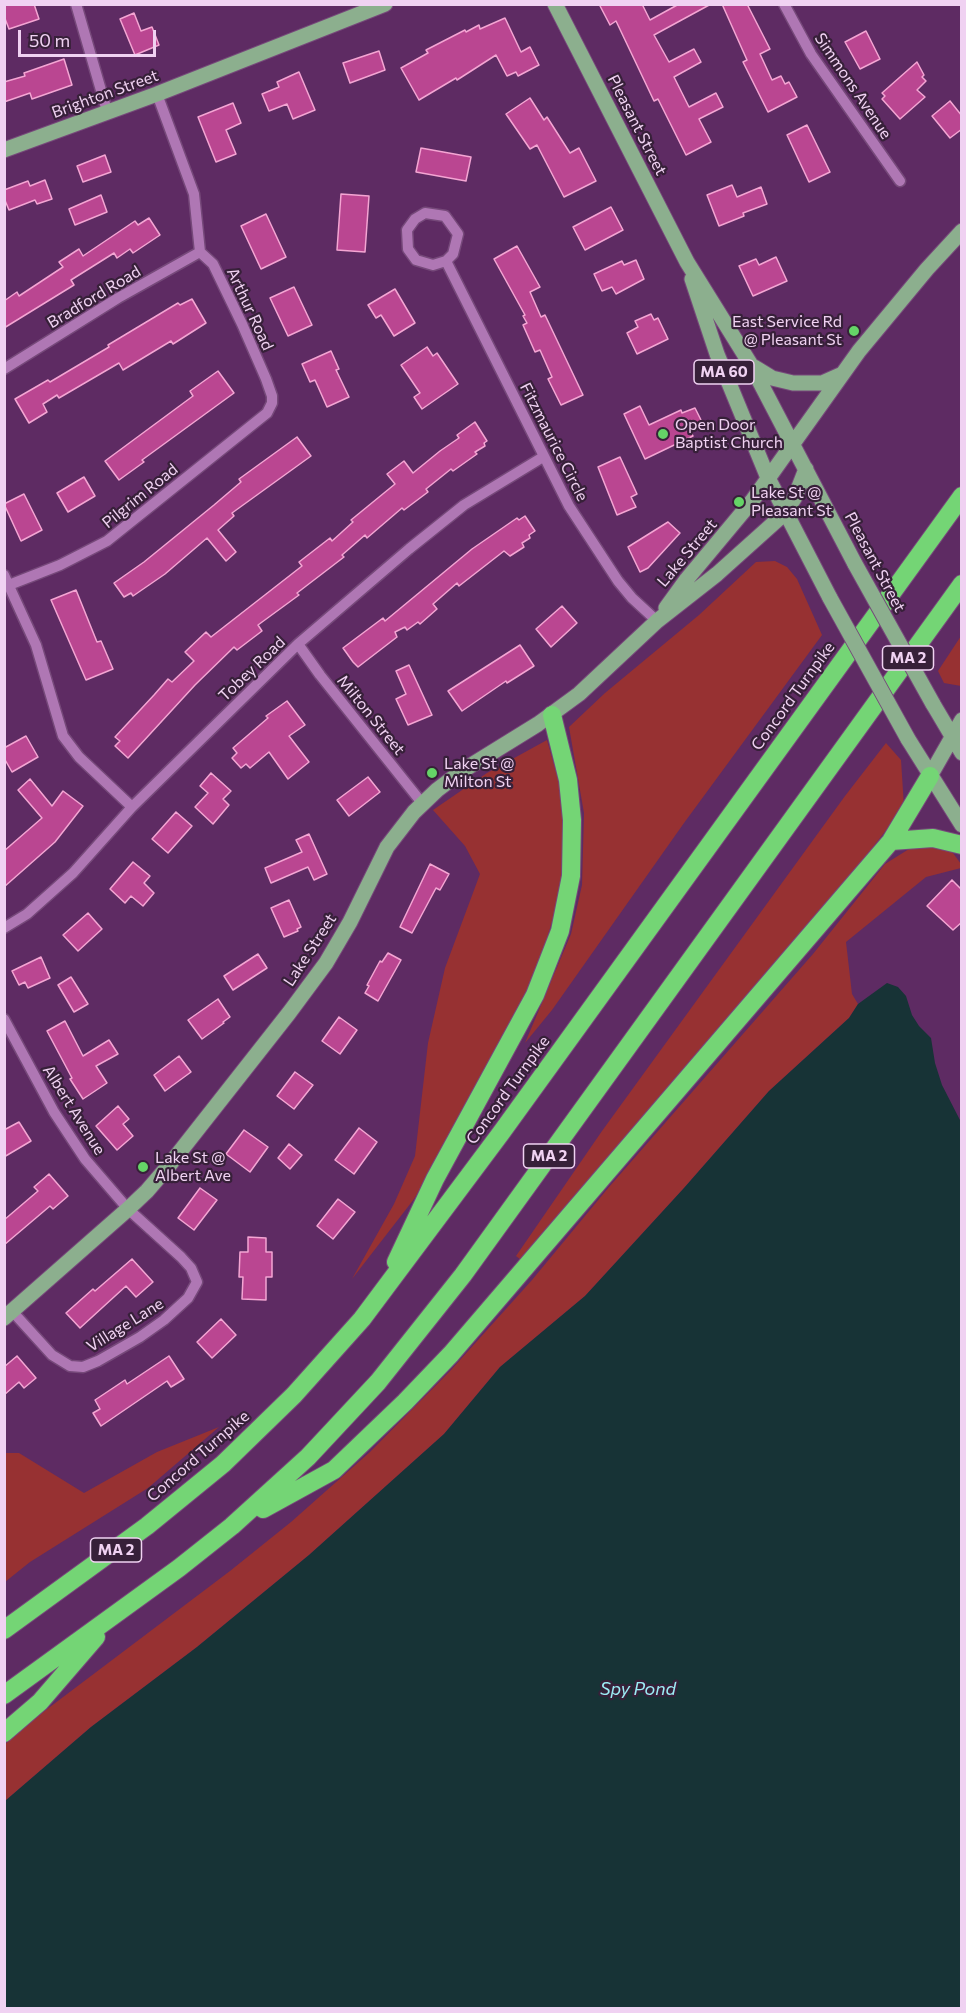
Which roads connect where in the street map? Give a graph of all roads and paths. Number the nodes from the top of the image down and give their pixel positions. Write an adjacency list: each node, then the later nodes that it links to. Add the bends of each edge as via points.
1 (76, 4): 6 (street)
2 (385, 4): 5 (main road, Brighton Street)
3 (555, 4): 12 (main road, Pleasant Street / MA 60)
4 (784, 4): 8 (street, Simmons Avenue, via 811,54)
5 (157, 94): 6 (main road, Brighton Street); 10 (street, via 194,194)
6 (107, 111): 7 (main road, Brighton Street)
7 (4, 150)
8 (900, 181)
9 (962, 231): 15 (main road)
10 (200, 252): 14 (street, Bradford Road); 16 (street, Arthur Road, via 213,264 242,324 266,379)
11 (446, 261): 11 (street, via 433,265 416,260 408,249 407,230 425,213 445,216 458,234 453,254); 18 (street, Fitzmaurice Circle)
12 (687, 262): 13 (main road, Pleasant Street / MA 60); 20 (main road, Pleasant Street / MA 60, via 717,354)
13 (752, 365): 15 (main road, via 772,378 794,383 822,383); 17 (main road, Pleasant Street / MA 60)
14 (4, 369)
15 (840, 375): 17 (main road)
16 (272, 404): 24 (street, Pilgrim Road, via 267,413 107,541 60,565)
17 (792, 443): 19 (main road, Pleasant Street / MA 60); 20 (main road, Lake Street)
18 (543, 457): 26 (street, Fitzmaurice Circle, via 600,557 632,598); 27 (street, Tobey Road, via 464,505)
19 (806, 469): 23 (main road, Lake Street, via 795,498); 30 (main road, Pleasant Street / MA 60, bridge)
20 (768, 478): 23 (main road, Pleasant Street / MA 60); 26 (main road, Lake Street)
21 (962, 485): 22 (highway, Concord Turnpike)
22 (956, 503): 41 (highway, Concord Turnpike / MA 2)
23 (784, 513): 26 (main road, Lake Street, via 717,574); 32 (main road, Pleasant Street / MA 60, bridge)
24 (7, 580): 34 (street, via 36,645 63,736 79,757)
25 (962, 584): 43 (highway, MA 2, via 422,1329 332,1432)
26 (657, 621): 28 (main road, Lake Street)
27 (298, 644): 33 (street, Milton Street); 34 (street, Tobey Road)
28 (552, 715): 33 (main road, Lake Street, via 462,771); 41 (highway, via 568,780 572,820 571,876 560,931 535,995 435,1179)
29 (962, 720): 30 (main road)
30 (951, 736): 31 (main road, Pleasant Street / MA 60); 32 (main road)
31 (962, 753)
32 (930, 776): 35 (main road, Pleasant Street / MA 60); 36 (highway)
33 (422, 803): 40 (main road, Lake Street, via 393,838 339,941 309,986 171,1163)
34 (132, 807): 38 (street, Tobey Road, via 59,887)
35 (962, 825)
36 (891, 841): 37 (highway, via 933,838); 43 (highway, via 429,1378 334,1470)
37 (962, 845)
38 (4, 928)
39 (4, 1019): 40 (street, Albert Avenue, via 68,1134)
40 (128, 1209): 42 (main road, Lake Street); 42 (street, Village Lane, via 195,1275 194,1289 178,1309 98,1361 76,1367 52,1355)
41 (380, 1297): 45 (highway, Concord Turnpike / MA 2, via 310,1379 223,1464 147,1526)
42 (8, 1315)
43 (232, 1526): 44 (highway, MA 2)
44 (116, 1614): 46 (highway, MA 2); 47 (highway, via 40,1702)
45 (4, 1630)
46 (4, 1695)
47 (4, 1733)

